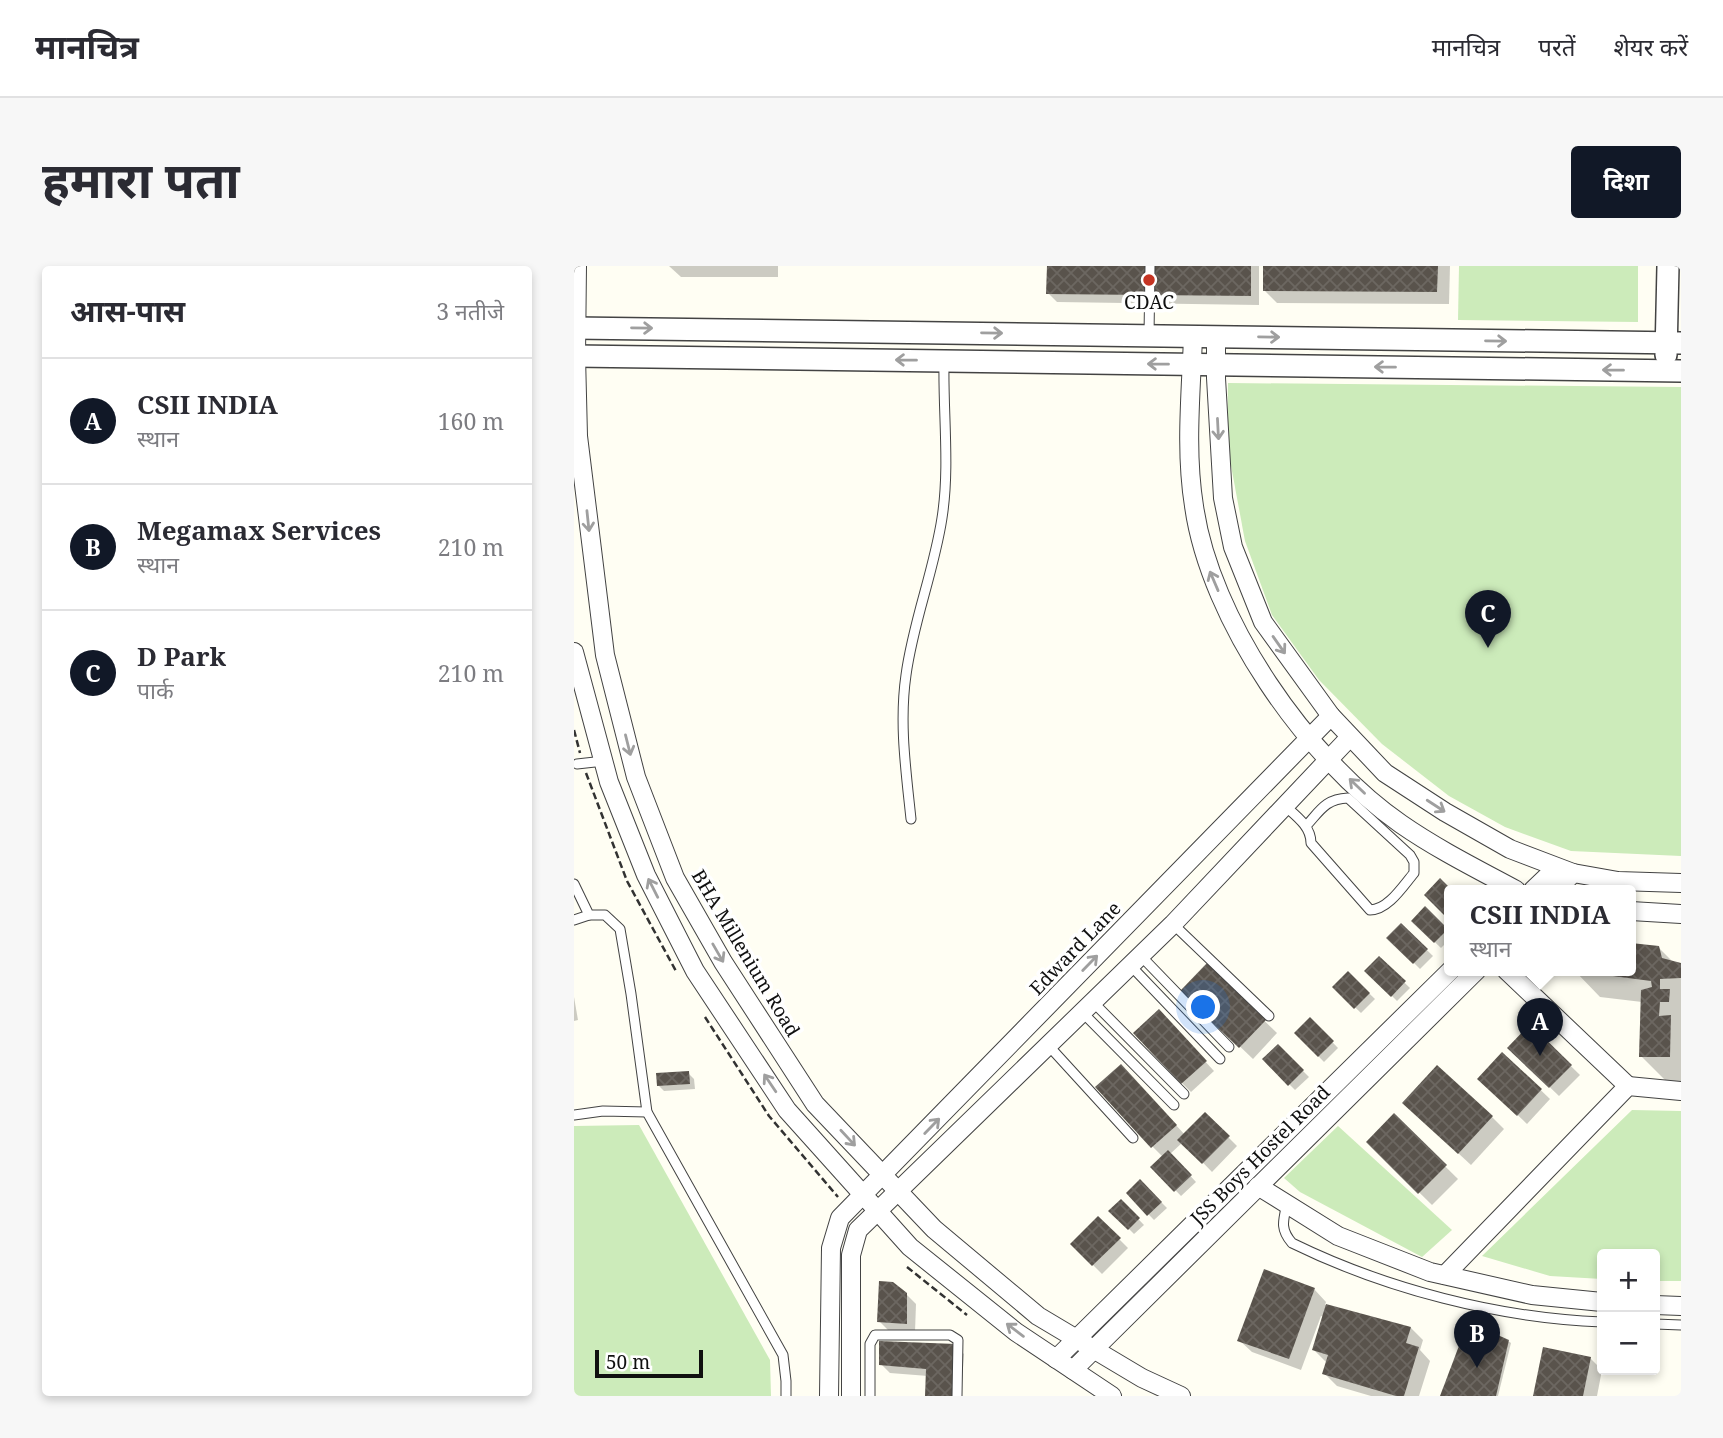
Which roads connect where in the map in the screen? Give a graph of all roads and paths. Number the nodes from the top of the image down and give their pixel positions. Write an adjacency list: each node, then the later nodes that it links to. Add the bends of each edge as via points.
1 (577, 266): 4 (street, BHA Millenium Road)
2 (1150, 266): 5 (lane)
3 (1668, 266): 8 (street)
4 (575, 328): 5 (street, one-way to 5); 9 (street, BHA Millenium Road)
5 (1149, 336): 6 (street)
6 (1193, 337): 7 (street); 11 (street)
7 (1216, 337): 8 (street, one-way to 8); 12 (street)
8 (1674, 343): 13 (street)
9 (575, 356): 10 (street, one-way to 9); 53 (street, BHA Millenium Road, one-way to 53, via 578,436 605,654 636,777 675,878 723,962 816,1104)
10 (944, 361): 11 (street, one-way to 10); 22 (lane, via 943,516 913,637 902,713)
11 (1192, 364): 12 (street); 17 (street, one-way to 11, via 1238,635 1210,572 1194,508 1189,445)
12 (1216, 365): 13 (street, one-way to 12); 15 (street, one-way to 15, via 1223,498 1233,547 1263,622)
13 (1674, 371)
14 (574, 652): 19 (street)
15 (1332, 716): 16 (street); 17 (street, Edward Lane)
16 (1350, 737): 18 (street); 24 (street, one-way to 24, via 1385,773 1445,812 1510,849)
17 (1310, 738): 18 (street); 53 (street, Edward Lane, one-way to 17)
18 (1328, 758): 21 (street); 27 (street, one-way to 18, via 1399,823)
19 (604, 761): 20 (lane); 56 (street, one-way to 19, via 787,1110 695,971 646,875)
20 (577, 764)
21 (1284, 805): 23 (lane); 34 (street)
22 (911, 819)
23 (1306, 826): 23 (lane, via 1311,843 1370,910 1384,905 1414,873 1410,855 1348,798 1327,803)
24 (1564, 870): 25 (street, via 1618,881); 28 (street); 29 (street)
25 (1677, 883): 31 (street)
26 (574, 884): 32 (lane)
27 (1506, 885)
28 (1540, 885)
29 (1559, 885)
30 (1636, 911): 31 (street)
31 (1677, 914)
32 (589, 915): 33 (lane); 48 (lane, via 605,915 620,929)
33 (574, 920)
34 (1172, 924): 35 (street); 40 (lane)
35 (1135, 960): 39 (street); 42 (lane); 43 (lane)
36 (1445, 976): 50 (street, JSS Boys Hostel Road)
37 (1471, 976): 52 (street, JSS Boys Hostel Road)
38 (1512, 976): 44 (street)
39 (1087, 1006): 41 (street); 46 (lane); 47 (lane)
40 (1269, 1016)
41 (1046, 1044): 51 (lane); 55 (street)
42 (1229, 1047)
43 (1220, 1059)
44 (1628, 1086): 45 (street); 59 (street)
45 (1681, 1091)
46 (1184, 1094)
47 (1174, 1105)
48 (647, 1112): 49 (lane); 70 (lane, via 783,1355)
49 (574, 1115)
50 (1284, 1134): 52 (street); 66 (street, JSS Boys Hostel Road)
51 (1133, 1138)
52 (1298, 1147): 54 (street, JSS Boys Hostel Road)
53 (883, 1176): 55 (street, BHA Millenium Road); 56 (street, Edward Lane)
54 (1258, 1186): 57 (street); 67 (street, JSS Boys Hostel Road)
55 (898, 1191): 58 (street); 66 (street, BHA Millenium Road, via 934,1229 1038,1316)
56 (864, 1195): 58 (street); 71 (street, Edward Lane, via 840,1218 831,1248)
57 (1287, 1204): 59 (street, via 1338,1236); 63 (lane, via 1284,1234 1292,1243 1395,1283 1488,1308)
58 (871, 1217): 68 (street, one-way to 58); 72 (street, via 858,1230 851,1255)
59 (1445, 1275): 60 (street, via 1532,1295)
60 (1597, 1302)
61 (1660, 1305): 62 (street)
62 (1681, 1306)
63 (1597, 1322)
64 (1660, 1324): 65 (lane)
65 (1681, 1325)
66 (1076, 1339): 67 (street, BHA Millenium Road); 68 (street, JSS Boys Hostel Road)
67 (1094, 1349): 69 (street, JSS Boys Hostel Road); 76 (street, BHA Millenium Road)
68 (1056, 1359): 69 (street)
69 (1073, 1370): 75 (street)
70 (786, 1396)
71 (829, 1396)
72 (851, 1396)
73 (870, 1396): 74 (lane, via 874,1335 950,1335 958,1340)
74 (957, 1396)
75 (1112, 1396)
76 (1181, 1396)

